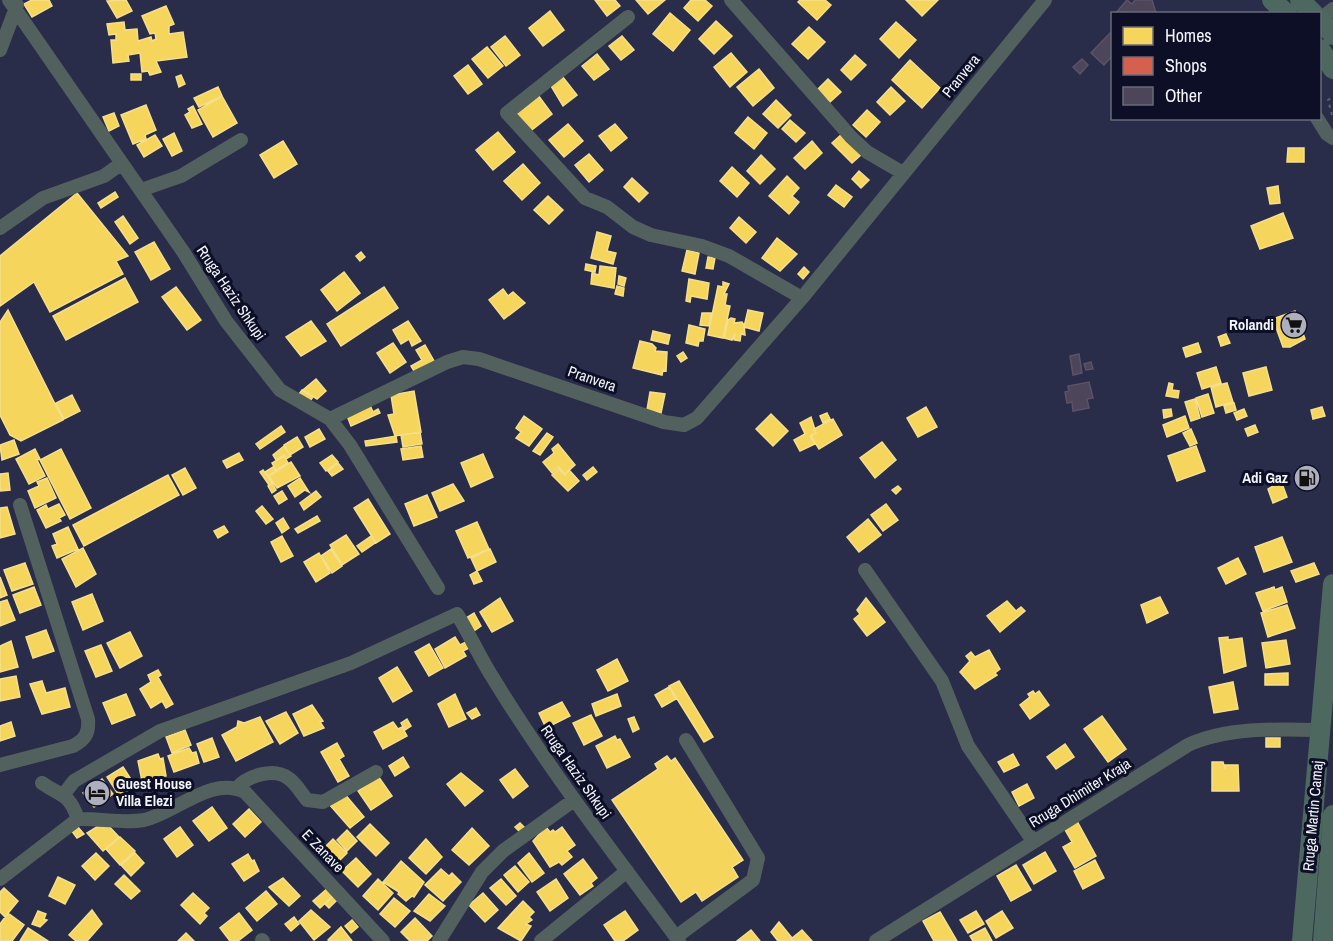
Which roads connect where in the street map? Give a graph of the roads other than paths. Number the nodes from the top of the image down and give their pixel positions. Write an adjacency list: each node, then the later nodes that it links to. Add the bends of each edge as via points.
1 (731, 0): 20 (street, via 851,137 867,152)
2 (1045, 0): 20 (street, Pranvera)
3 (1272, 0): 7 (highway)
4 (1300, 0): 8 (highway)
5 (15, 3): 13 (street); 19 (street, Rruga Haziz Shkupi)
6 (1333, 9): 10 (street)
7 (1285, 12)
8 (1312, 12)
9 (628, 17): 23 (street, via 507,112 585,198 651,235 715,249)
10 (1321, 18)
11 (1321, 20): 12 (highway)
12 (1333, 35)
13 (0, 51)
14 (1321, 51): 15 (highway)
15 (1333, 69)
16 (1323, 114): 17 (street, via 1327,134)
17 (1333, 138)
18 (241, 140): 21 (street, via 181,176)
19 (122, 163): 21 (street, Rruga Haziz Shkupi); 22 (street, via 104,176 42,198)
20 (903, 173): 23 (street, Pranvera)
21 (141, 190): 24 (street, Rruga Haziz Shkupi, via 226,321 280,390)
22 (0, 228)
23 (802, 298): 24 (street, Pranvera, via 698,418 684,425 664,422 479,359 463,357)
24 (330, 419): 28 (street, Rruga Haziz Shkupi)
25 (20, 505): 31 (street, via 89,731 84,741 74,746)
26 (865, 570): 39 (street, via 942,681 968,746)
27 (1333, 584): 29 (highway, Rruga Martin Camaj)
28 (438, 588)
29 (1320, 730): 39 (street, Rruga Dhimiter Kraja, via 1206,736); 48 (highway, Rruga Martin Camaj)
30 (686, 740): 43 (street, via 758,858 758,865 753,880)
31 (0, 765)
32 (376, 772): 34 (street, via 323,802 307,800 289,778 277,772 245,778)
33 (42, 783): 35 (street)
34 (237, 788): 38 (street, via 214,790 147,819); 44 (street, E Zanave, via 245,792)
35 (64, 794): 36 (street, Rruga Haziz Shkupi, via 74,781 160,731 351,663 457,614 492,676); 38 (street, via 72,802)
36 (574, 800): 40 (street, Rruga Haziz Shkupi); 45 (street, via 503,851 482,872)
37 (1333, 815): 41 (highway, Rruga Martin Camaj)
38 (78, 819): 42 (street)
39 (1033, 841): 47 (street, Rruga Dhimiter Kraja)
40 (627, 871): 43 (street, Rruga Haziz Shkupi); 46 (street)
41 (1331, 876): 49 (highway, Rruga Martin Camaj)
42 (0, 879)
43 (677, 939)
44 (383, 941)
45 (439, 941)
46 (541, 941)
47 (876, 941)
48 (1302, 941)
49 (1323, 941)

